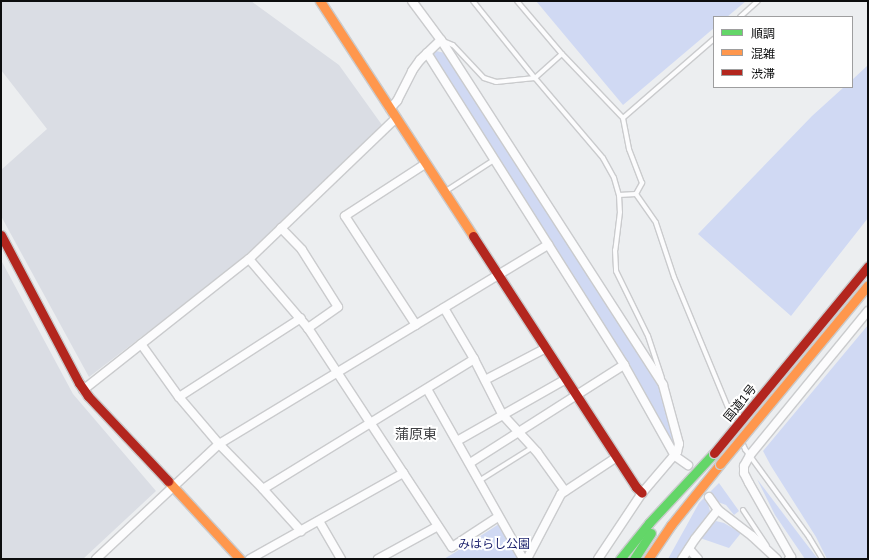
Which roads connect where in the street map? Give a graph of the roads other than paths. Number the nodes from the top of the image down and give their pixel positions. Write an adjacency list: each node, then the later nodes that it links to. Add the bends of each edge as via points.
1 (320, 1): 12 (main road)
2 (412, 1): 7 (street)
3 (474, 1): 11 (lane)
4 (517, 1): 10 (lane)
5 (758, 1): 6 (lane)
6 (741, 16)
7 (441, 40): 9 (street); 11 (lane, via 452,45 484,78 496,82); 39 (street)
8 (713, 40): 14 (lane)
9 (427, 53): 12 (street, via 412,71 397,101); 15 (street)
10 (562, 54): 11 (lane); 14 (lane)
11 (535, 78): 19 (lane, via 604,158)
12 (390, 109): 13 (main road)
13 (396, 118): 16 (main road); 20 (street)
14 (623, 118): 18 (lane, via 629,149 642,183)
15 (494, 160): 17 (lane); 22 (street)
16 (426, 164): 17 (main road); 30 (street, via 345,216)
17 (444, 192): 25 (main road)
18 (636, 194): 19 (lane); 52 (lane, via 656,223 674,278 745,449)
19 (619, 195): 39 (lane, via 616,271 648,336)
20 (281, 228): 23 (street); 31 (street, via 302,250 338,307)
21 (1, 235): 41 (main road)
22 (548, 245): 25 (street); 35 (street)
23 (248, 259): 29 (street); 32 (street)
24 (868, 266): 51 (main road, 国道1号, bridge)
25 (499, 274): 27 (street); 33 (main road)
26 (868, 284): 62 (main road, 国道1号, bridge)
27 (444, 308): 30 (street); 34 (street)
28 (868, 311): 52 (street)
29 (301, 318): 31 (street); 43 (street)
30 (416, 325): 36 (street)
31 (308, 328): 36 (street)
32 (141, 344): 41 (street); 43 (street)
33 (546, 348): 37 (main road); 38 (street)
34 (474, 359): 38 (street); 40 (street)
35 (624, 365): 42 (street); 53 (street)
36 (339, 372): 45 (street); 48 (street)
37 (566, 379): 42 (main road); 44 (street)
38 (485, 380): 44 (street)
39 (663, 385): 49 (street)
40 (426, 389): 45 (street); 47 (street)
41 (84, 390): 58 (main road)
42 (577, 395): 46 (street); 54 (main road)
43 (179, 397): 48 (street)
44 (502, 414): 46 (street); 47 (street)
45 (370, 422): 56 (street); 59 (street)
46 (519, 432): 50 (street); 55 (street)
47 (456, 441): 55 (street)
48 (218, 444): 58 (street); 59 (street)
49 (679, 444): 53 (street); 53 (street, via 688,465)
50 (533, 447): 57 (lane); 60 (street)
51 (714, 453): 80 (main road, via 649,523); 81 (main road, 国道1号, via 661,518)
52 (750, 455): 87 (street, via 744,466 744,473 791,557); 88 (lane)
53 (676, 456): 61 (street)
54 (617, 457): 60 (street); 61 (main road)
55 (470, 463): 57 (street)
56 (403, 474): 67 (street); 68 (street)
57 (479, 482): 66 (street)
58 (173, 488): 72 (street); 73 (main road)
59 (263, 488): 69 (street)
60 (565, 491): 78 (street, via 561,494)
61 (642, 493): 79 (street)
62 (693, 497): 82 (main road, 国道1号); 83 (main road)
63 (709, 497): 64 (street)
64 (718, 510): 70 (street); 71 (street)
65 (743, 510): 71 (lane)
66 (498, 517): 68 (street, via 452,547); 77 (street)
67 (319, 521): 69 (street); 75 (street)
68 (438, 526): 76 (street)
69 (301, 531): 74 (street)
70 (689, 549): 84 (street); 85 (street)
71 (771, 552): 86 (street)
72 (96, 559)
73 (240, 559)
74 (250, 559)
75 (341, 559)
76 (378, 559)
77 (523, 559)
78 (527, 559)
79 (598, 559)
80 (620, 559)
81 (634, 559)
82 (648, 559)
83 (660, 559)
84 (682, 559)
85 (698, 559)
86 (777, 559)
87 (789, 559)
88 (822, 559)

